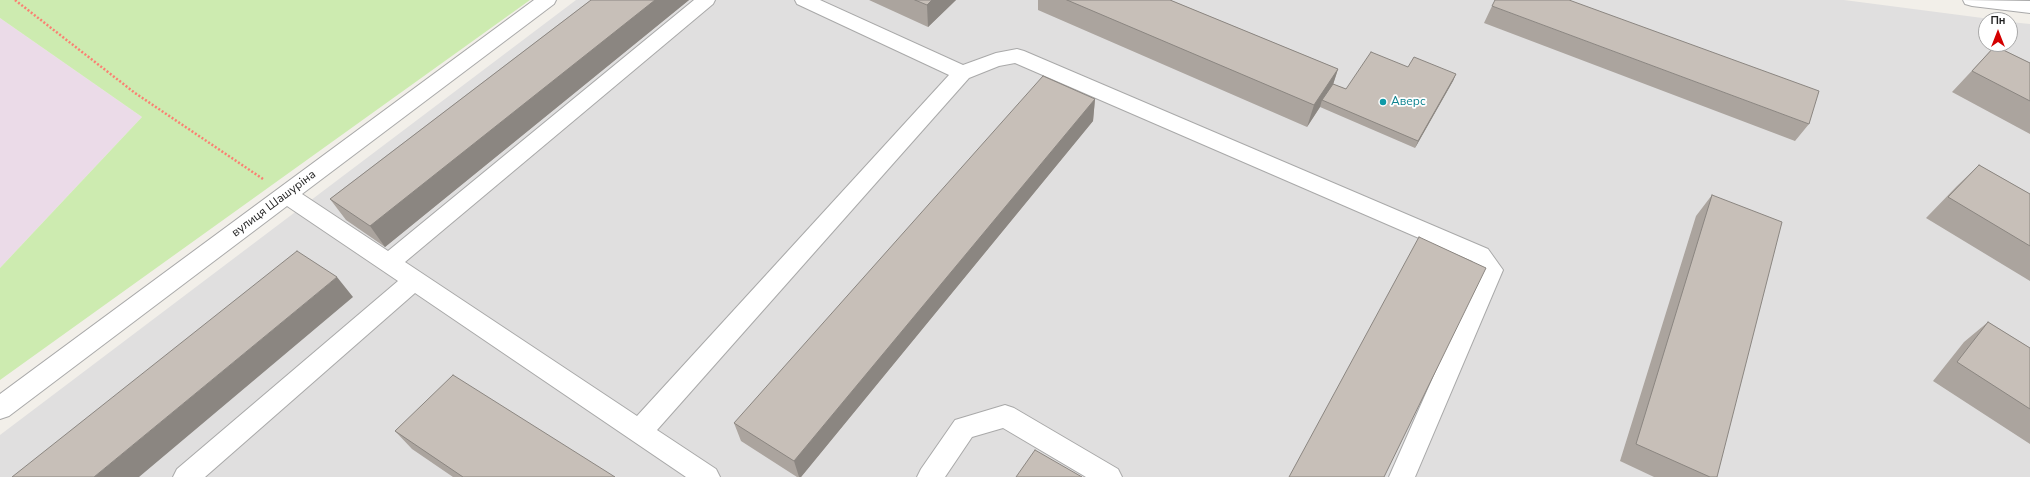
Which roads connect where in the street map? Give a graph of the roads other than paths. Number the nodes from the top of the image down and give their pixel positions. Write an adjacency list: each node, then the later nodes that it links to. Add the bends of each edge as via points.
1 (547, 0): 7 (street, вулиця Шашуріна)
2 (706, 0): 8 (street)
3 (804, 0): 6 (street)
4 (1972, 0): 5 (street)
5 (2030, 7)
6 (962, 73): 11 (street); 16 (street, via 996,60 1017,56 1480,255 1492,270)
7 (287, 195): 8 (street); 10 (street, вулиця Шашуріна)
8 (389, 263): 9 (street)
9 (415, 280): 11 (street); 12 (street)
10 (0, 408)
11 (640, 431): 13 (street)
12 (186, 477)
13 (707, 477)
14 (930, 477): 15 (street, via 964,428 1005,416)
15 (1109, 477)
16 (1402, 477)

